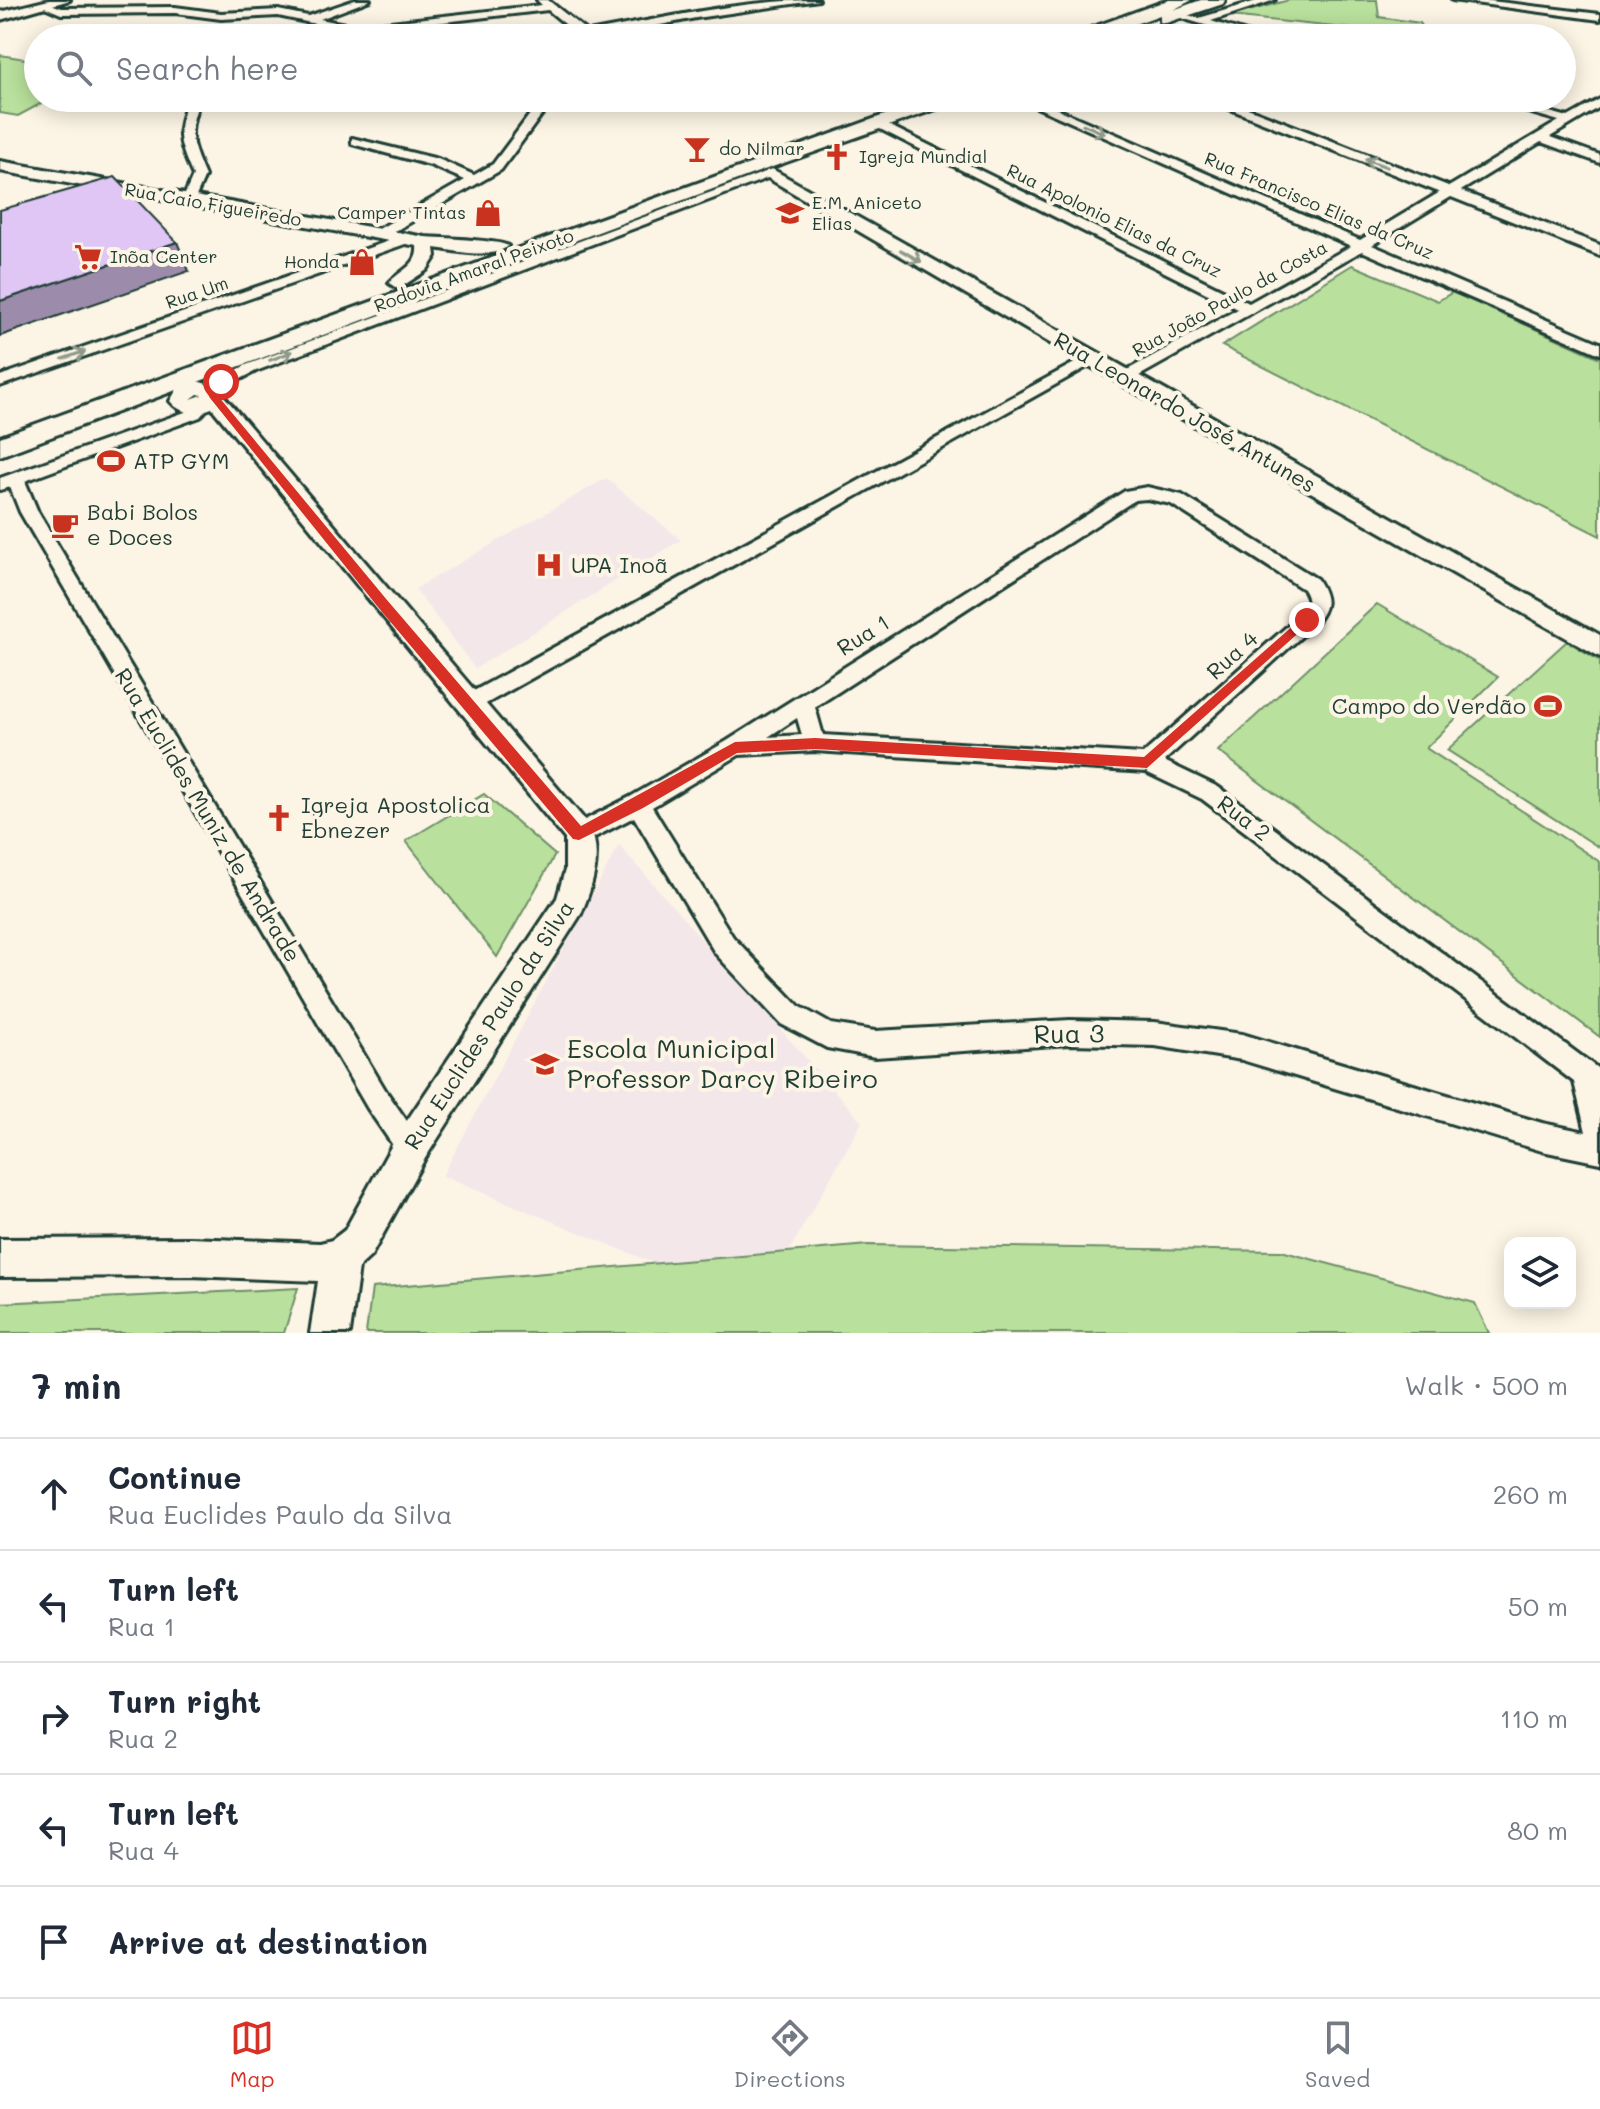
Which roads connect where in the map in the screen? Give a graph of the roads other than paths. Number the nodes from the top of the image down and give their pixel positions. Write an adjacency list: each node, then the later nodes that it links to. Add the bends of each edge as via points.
1 (64, 0): 8 (street)
2 (365, 0): 12 (street)
3 (814, 0): 17 (street)
4 (1217, 0): 9 (highway)
5 (1270, 0): 13 (street)
6 (1457, 0): 11 (street)
7 (546, 3): 15 (street); 16 (street)
8 (45, 5): 10 (street); 12 (street, via 61,11 278,13)
9 (1173, 6): 13 (street); 18 (highway); 19 (highway)
10 (0, 16)
11 (1600, 17)
12 (307, 20): 14 (street)
13 (1199, 21): 20 (street)
14 (328, 24)
15 (392, 24)
16 (572, 24)
17 (652, 24)
18 (1121, 24)
19 (1139, 24)
20 (1210, 24)
21 (1600, 102): 29 (street, Rua João Paulo da Costa)
22 (188, 112): 40 (street, via 182,125 184,138 199,176)
23 (538, 112): 36 (street, via 503,162)
24 (873, 112): 45 (highway, Rodovia Amaral Peixoto)
25 (908, 112): 30 (highway, Rodovia Amaral Peixoto)
26 (1055, 112): 44 (street, Rua Francisco Elias da Cruz, one-way to 44)
27 (1245, 112): 38 (street, one-way to 27)
28 (1538, 112): 29 (street)
29 (1567, 120): 31 (street, Rua João Paulo da Costa)
30 (876, 123): 48 (street, Rua Apolonio Elias da Cruz); 50 (highway, Rodovia Amaral Peixoto)
31 (1540, 138): 33 (street); 38 (street, Rua João Paulo da Costa)
32 (356, 141): 36 (street, via 434,162)
33 (1600, 159)
34 (0, 166): 37 (street, Rua Caio Figueiredo)
35 (772, 174): 51 (street, Rua Leonardo José Antunes, one-way to 51); 54 (street, one-way to 35, via 266,362)
36 (475, 180): 41 (street)
37 (127, 190): 39 (street); 40 (street, Rua Caio Figueiredo)
38 (1448, 191): 44 (street, Rua João Paulo da Costa); 46 (street)
39 (108, 201)
40 (188, 201): 41 (street, Rua Caio Figueiredo)
41 (380, 234): 42 (street, Rua Caio Figueiredo)
42 (406, 239): 43 (street, Rua Caio Figueiredo); 53 (street, Rua Um, one-way to 42)
43 (425, 242): 45 (street, Rua Caio Figueiredo); 47 (street, via 427,256 421,266)
44 (1362, 244): 48 (street, Rua João Paulo da Costa); 49 (street, Rua Francisco Elias da Cruz)
45 (499, 246): 47 (highway, Rodovia Amaral Peixoto)
46 (1600, 251)
47 (398, 283): 56 (highway, Rodovia Amaral Peixoto)
48 (1250, 309): 52 (street, Rua João Paulo da Costa)
49 (1600, 349)
50 (245, 356): 54 (highway, via 224,369); 55 (highway, Rodovia Amaral Peixoto)
51 (1091, 359): 52 (street, Rua Leonardo José Antunes); 62 (street)
52 (1124, 378): 60 (street, Rua Leonardo José Antunes)
53 (0, 381)
54 (199, 397): 55 (highway); 58 (street, via 194,414); 62 (street, via 217,415 234,420)
55 (112, 406): 57 (highway, Rodovia Amaral Peixoto)
56 (0, 427)
57 (0, 447)
58 (7, 481): 70 (street, Rua Euclides Muniz de Andrade, via 368,1086)
59 (1176, 499): 61 (street, Rua 1, via 1131,495); 65 (street, Rua 4, via 1310,584 1318,597 1317,608)
60 (1596, 639)
61 (803, 702): 63 (street); 64 (street, Rua 1)
62 (468, 704): 67 (street)
63 (815, 743): 64 (street, Rua 2); 65 (street, Rua 2)
64 (735, 747): 66 (street, Rua 1)
65 (1147, 763): 68 (street, Rua 2, via 1210,793)
66 (638, 804): 67 (street, Rua 1); 71 (street, Rua 3, via 724,945 790,1015 827,1036 875,1044 1070,1032 1155,1034 1242,1047 1542,1137)
67 (579, 834): 70 (street, Rua Euclides Paulo da Silva, via 584,857 570,904)
68 (1592, 1081): 69 (street)
69 (1600, 1136)
70 (411, 1147): 73 (street, Rua Euclides Paulo da Silva)
71 (1600, 1149)
72 (0, 1258): 73 (street, via 320,1262)
73 (340, 1273): 74 (street)
74 (330, 1333)

